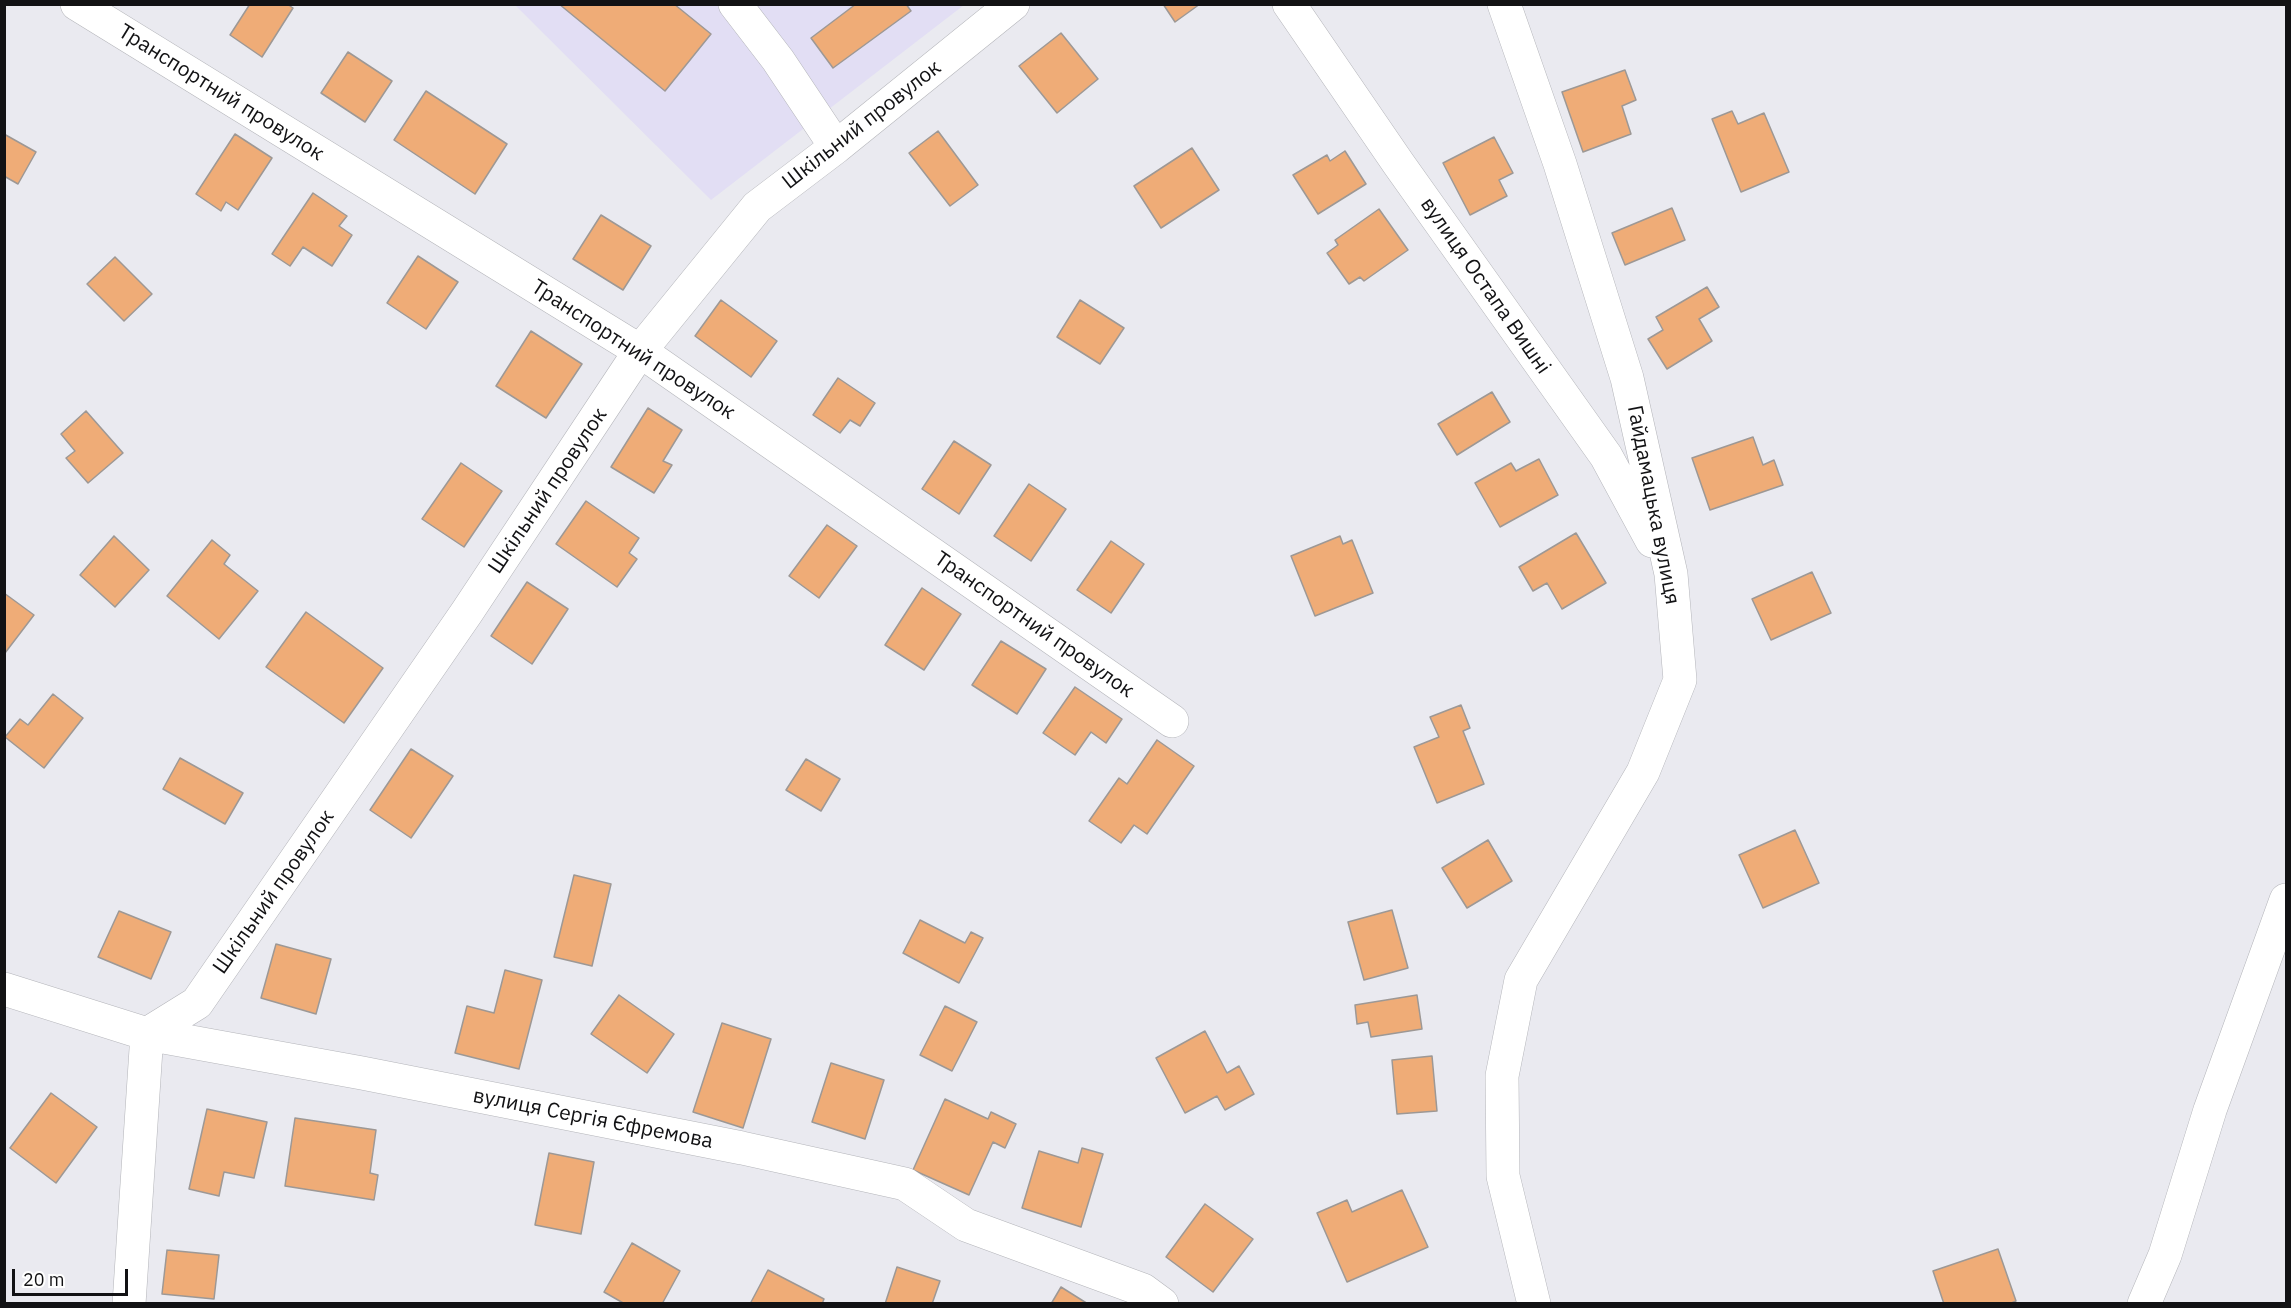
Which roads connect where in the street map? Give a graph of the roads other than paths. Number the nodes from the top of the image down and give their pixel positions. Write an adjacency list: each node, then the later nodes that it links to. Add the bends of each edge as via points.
1 (77, 4): 7 (street, Транспортний провулок)
2 (735, 4): 6 (street)
3 (1013, 4): 6 (street, Шкільний провулок)
4 (1289, 4): 8 (street, вулиця Остапа Вишні, via 1606,456)
5 (1504, 4): 8 (street, Гайдамацька вулиця, via 1560,164 1627,378)
6 (836, 147): 7 (street, Шкільний провулок, via 757,207)
7 (640, 351): 9 (street, Транспортний провулок); 12 (street, Шкільний провулок, via 467,612 197,1003)
8 (1671, 574): 15 (street, Гайдамацька вулиця, via 1680,680 1642,772 1521,980 1502,1076 1503,1176)
9 (1172, 721)
10 (2286, 900): 16 (street, via 2210,1110 2165,1255)
11 (4, 989): 12 (street, вулиця Сергія Єфремова)
12 (147, 1034): 13 (street); 14 (street, вулиця Сергія Єфремова, via 708,1141 905,1184 966,1225 1143,1290)
13 (129, 1304)
14 (1162, 1304)
15 (1534, 1304)
16 (2144, 1304)

